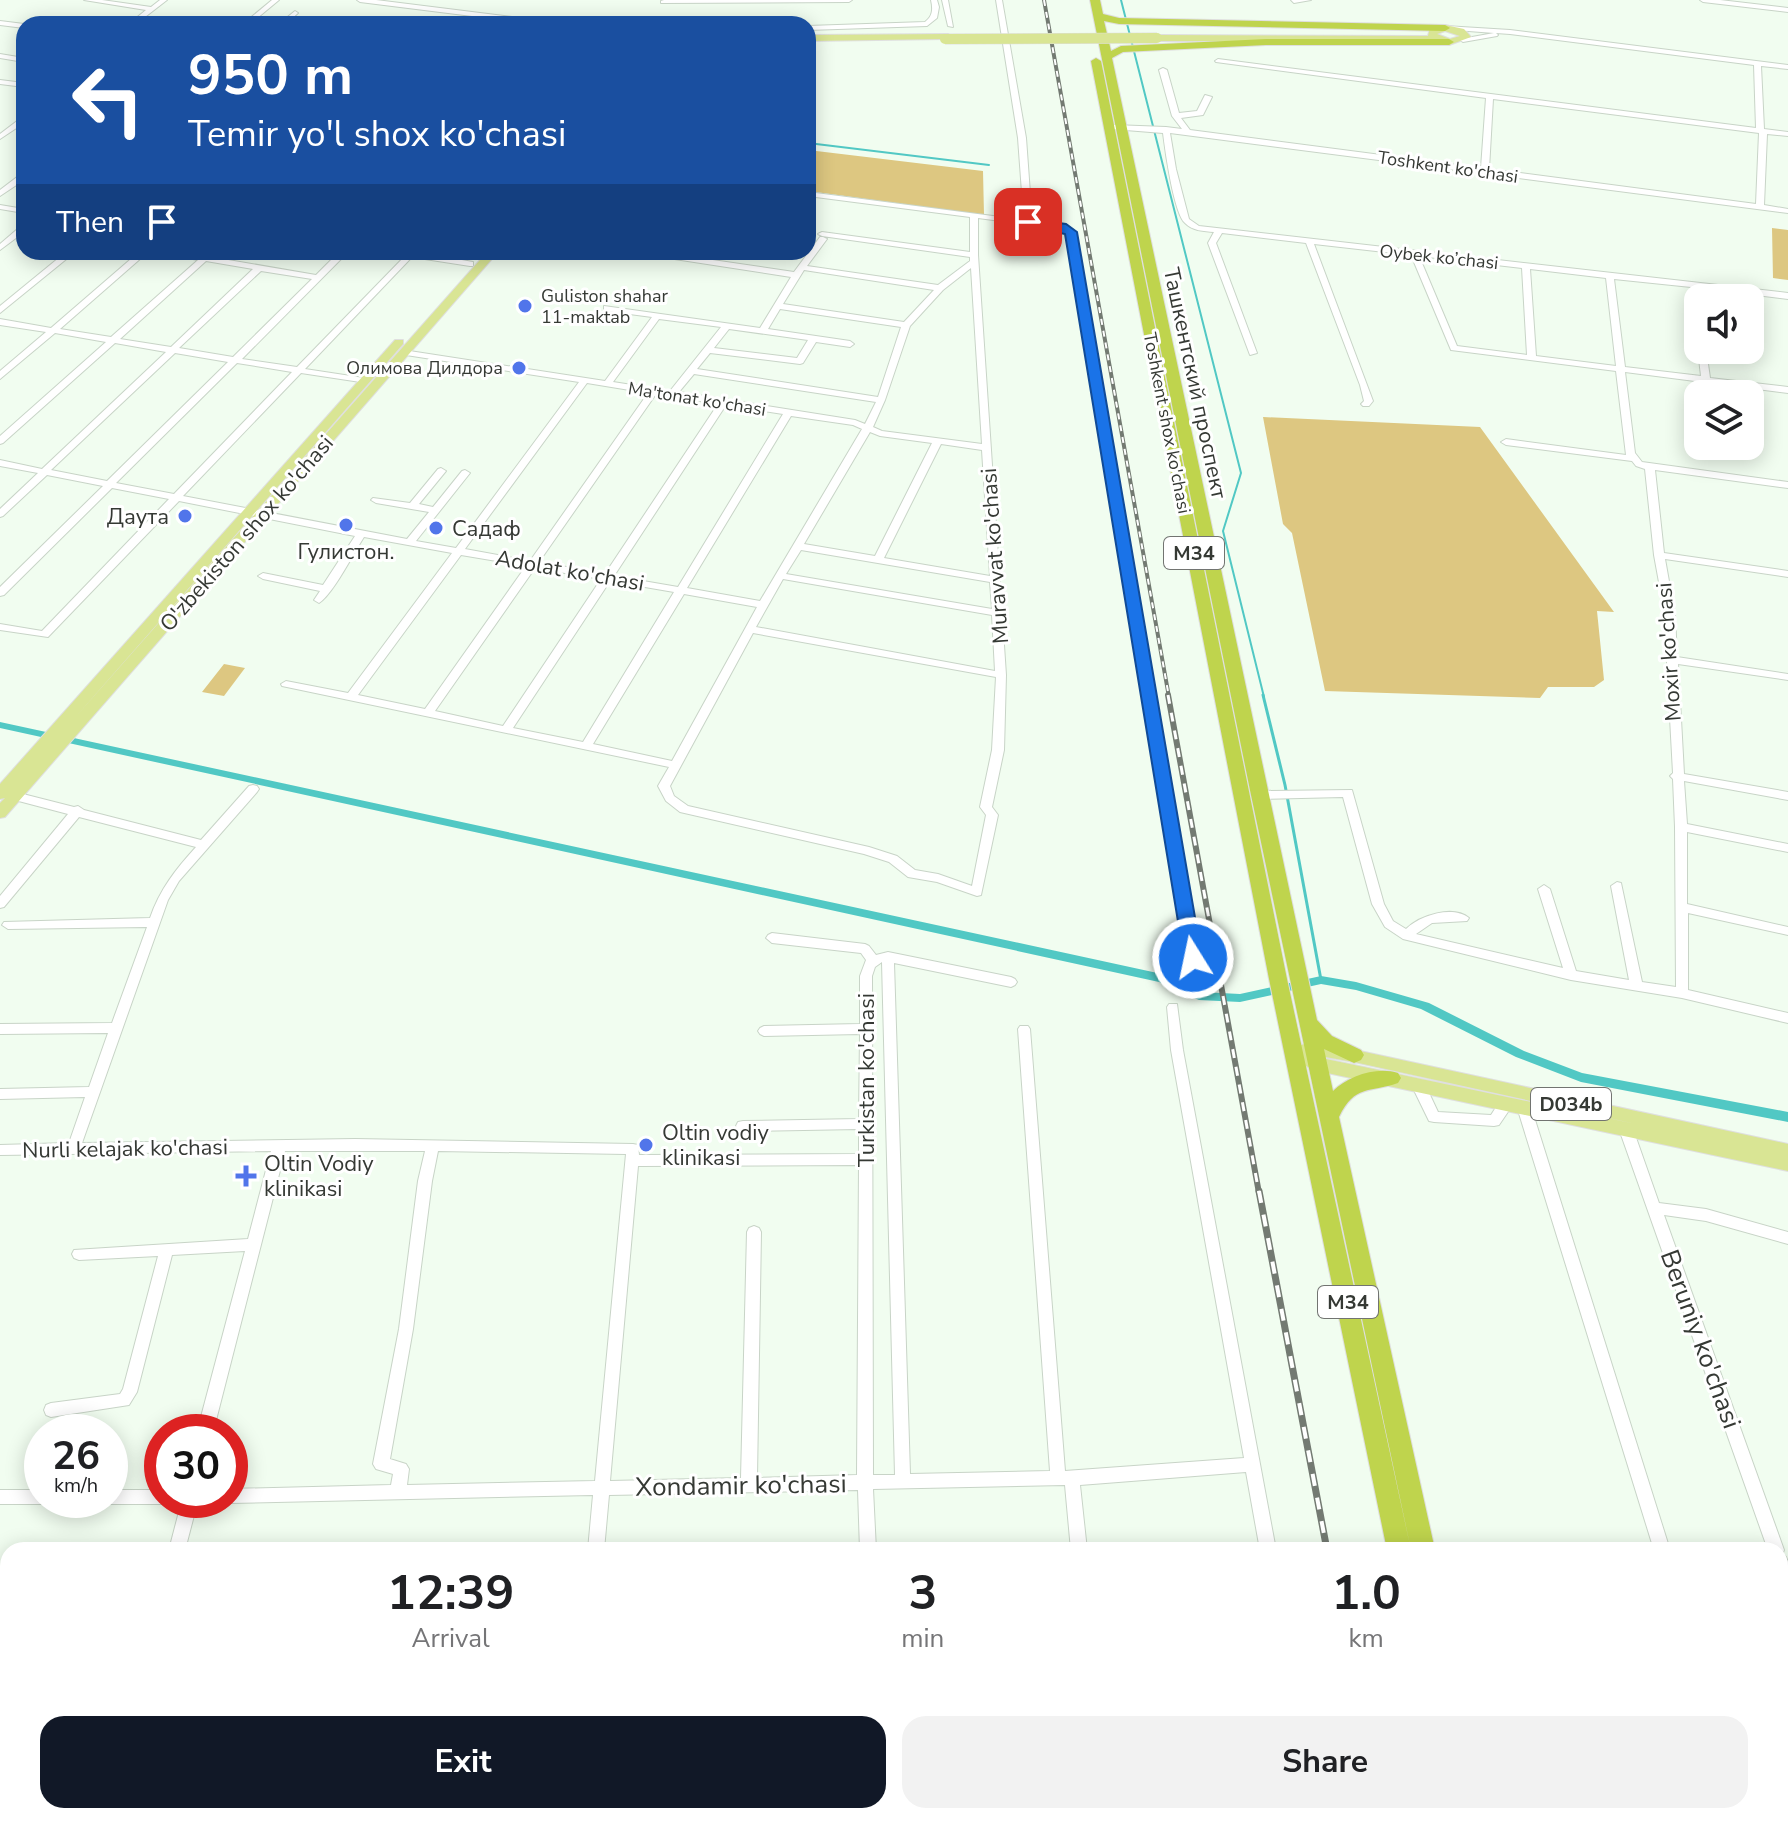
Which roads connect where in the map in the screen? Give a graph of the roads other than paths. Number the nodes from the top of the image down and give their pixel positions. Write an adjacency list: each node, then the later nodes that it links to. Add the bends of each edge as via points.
1 (87, 0): 15 (street)
2 (164, 0): 15 (street)
3 (276, 0): 20 (street)
4 (362, 0): 16 (street); 22 (street)
5 (826, 0): 6 (street); 11 (street)
6 (849, 0)
7 (934, 0): 24 (street, via 934,18 927,24)
8 (945, 0): 23 (street)
9 (1308, 0): 12 (street)
10 (1703, 0): 17 (street)
11 (663, 1)
12 (1294, 1)
13 (999, 4): 48 (street, via 1022,138)
14 (1091, 5): 25 (highway, via 1119,21); 30 (highway, Toshkent shox ko'chasi / M34); 38 (highway, Toshkent shox ko'chasi / M34)
15 (153, 9): 19 (street)
16 (352, 9)
17 (1788, 10)
18 (295, 13): 21 (street)
19 (143, 16)
20 (256, 16)
21 (291, 16)
22 (489, 16)
23 (951, 26)
24 (816, 28)
25 (1438, 32): 26 (street); 27 (main road, bridge); 28 (main road, via 1463,32); 29 (main road)
26 (1510, 32): 28 (street); 32 (street)
27 (816, 39)
28 (1463, 40): 29 (main road)
29 (1449, 42): 30 (highway, via 1140,48)
30 (1107, 57): 38 (highway, Toshkent shox ko'chasi / M34)
31 (1218, 61): 35 (street)
32 (1757, 63): 33 (street); 40 (street)
33 (1788, 67)
34 (1163, 70): 37 (street)
35 (1490, 96): 40 (street); 43 (street)
36 (1208, 97): 37 (street, via 1203,111)
37 (1176, 116): 41 (street)
38 (1116, 127): 39 (street, Toshkent ko'chasi); 164 (highway, Ташкентский проспект / M34); 185 (highway, Toshkent shox ko'chasi / M34)
39 (1163, 129): 41 (street, Toshkent ko'chasi); 49 (street, Oybek ko’chasi, via 1185,220)
40 (1762, 131): 42 (street); 45 (street)
41 (1188, 132): 43 (street, Toshkent ko'chasi)
42 (1788, 134)
43 (1485, 171): 45 (street, Toshkent ko'chasi)
44 (816, 195): 47 (street)
45 (1760, 208): 46 (street, Toshkent ko'chasi)
46 (1788, 211)
47 (974, 216): 48 (street); 55 (street, Muravvat ko'chasi)
48 (1028, 222): 181 (street, via 1071,232)
49 (1219, 231): 51 (street, Oybek ko’chasi); 94 (street, via 1212,243)
50 (16, 235): 52 (street)
51 (1310, 243): 54 (street, Oybek ko’chasi); 111 (street, via 1364,385)
52 (0, 248)
53 (816, 248): 55 (street, via 823,237)
54 (1414, 253): 68 (street, Oybek ko’chasi); 95 (street, via 1454,348)
55 (974, 258): 75 (street); 117 (street, Muravvat ko'chasi)
56 (61, 260): 81 (street)
57 (135, 260): 87 (street)
58 (203, 260): 89 (street)
59 (216, 260): 69 (street)
60 (336, 260): 73 (street)
61 (405, 260): 99 (street)
62 (449, 260): 67 (street)
63 (474, 260): 67 (main road, O'zbekiston shox ko'chasi)
64 (486, 260): 93 (main road, O'zbekiston shox ko'chasi)
65 (712, 260): 71 (street)
66 (809, 260): 70 (street)
67 (470, 264): 103 (main road, O'zbekiston shox ko'chasi)
68 (1526, 267): 72 (street, Oybek ko’chasi); 95 (street)
69 (259, 268): 73 (street); 91 (street)
70 (804, 268): 71 (street); 75 (street)
71 (796, 275): 78 (street)
72 (1610, 276): 74 (street, Oybek ko’chasi); 98 (street)
73 (319, 278): 96 (street)
74 (1686, 284)
75 (940, 288): 84 (street)
76 (1764, 293): 77 (street, Oybek ko’chasi)
77 (1787, 296): 80 (street)
78 (779, 306): 84 (street); 86 (street)
79 (607, 308): 82 (street)
80 (1788, 309)
81 (0, 310)
82 (656, 317): 85 (street); 105 (street)
83 (0, 322): 87 (street)
84 (906, 325): 109 (street)
85 (726, 327): 86 (street); 92 (street)
86 (763, 330): 88 (street)
87 (54, 331): 89 (street); 101 (street)
88 (814, 338): 90 (street); 92 (street, via 800,361)
89 (112, 340): 91 (street); 114 (street)
90 (850, 344)
91 (173, 350): 96 (street); 121 (street)
92 (708, 350): 100 (street)
93 (406, 352): 104 (street, Ma'tonat ko'chasi); 130 (main road, O'zbekiston shox ko'chasi)
94 (1253, 353)
95 (1532, 357): 98 (street)
96 (235, 360): 99 (street); 124 (street)
97 (1704, 364): 102 (street)
98 (1621, 370): 102 (street); 118 (street)
99 (299, 371): 103 (street); 126 (street)
100 (693, 371): 108 (street); 109 (street)
101 (0, 376)
102 (1706, 379): 106 (street)
103 (364, 381): 130 (main road, O'zbekiston shox ko'chasi)
104 (584, 382): 105 (street, Ma'tonat ko'chasi); 135 (street)
105 (606, 385): 107 (street, Ma'tonat ko'chasi)
106 (1788, 390)
107 (653, 392): 108 (street, Ma'tonat ko'chasi); 138 (street)
108 (672, 395): 110 (street, Ma'tonat ko'chasi)
109 (881, 400): 113 (street)
110 (723, 403): 112 (street, Ma'tonat ko'chasi); 142 (street)
111 (1366, 404)
112 (788, 413): 113 (street, Ma'tonat ko'chasi); 145 (street)
113 (867, 429): 115 (street, Ma'tonat ko'chasi); 134 (street)
114 (0, 441)
115 (937, 442): 117 (street, Ma'tonat ko'chasi); 137 (street)
116 (1506, 442): 118 (street)
117 (987, 448): 143 (street, Muravvat ko'chasi)
118 (1634, 459): 120 (street)
119 (0, 463): 121 (street, Adolat ko'chasi)
120 (1650, 467): 125 (street); 136 (street, Moxir ko'chasi)
121 (45, 471): 124 (street, Adolat ko'chasi); 131 (street)
122 (441, 471): 128 (street)
123 (465, 473): 129 (street)
124 (111, 483): 126 (street, Adolat ko'chasi); 146 (street)
125 (1788, 485)
126 (178, 497): 130 (street, Adolat ko'chasi); 150 (street, via 44,635)
127 (376, 500): 128 (street)
128 (413, 506): 129 (street)
129 (436, 510): 133 (street)
130 (256, 512): 132 (street, Adolat ko'chasi); 163 (main road, O'zbekiston shox ko'chasi)
131 (0, 514)
132 (361, 534): 133 (street, Adolat ko'chasi); 144 (street)
133 (411, 541): 135 (street, Adolat ko'chasi)
134 (797, 546): 137 (street); 141 (street)
135 (461, 551): 138 (street, Adolat ko'chasi); 156 (street)
136 (1659, 555): 139 (street); 152 (street, Moxir ko'chasi, via 1670,615)
137 (878, 561): 143 (street)
138 (532, 564): 142 (street, Adolat ko'chasi); 157 (street)
139 (1788, 574)
140 (263, 576): 144 (street)
141 (781, 576): 148 (street); 149 (street)
142 (607, 577): 145 (street, Adolat ko'chasi); 158 (street)
143 (996, 580): 149 (street, Muravvat ko'chasi)
144 (327, 589): 147 (street)
145 (682, 590): 148 (street, Adolat ko'chasi); 159 (street)
146 (0, 593)
147 (319, 600)
148 (763, 605): 151 (street)
149 (998, 613): 153 (street, Muravvat ko'chasi)
150 (0, 627)
151 (750, 629): 153 (street); 160 (street)
152 (1670, 659): 154 (street); 161 (street, Moxir ko'chasi)
153 (1001, 675): 160 (street, Muravvat ko'chasi, via 998,750 986,807 992,815 977,892 912,874 893,859 865,850 684,809 664,786)
154 (1788, 677)
155 (286, 684): 156 (street)
156 (351, 697): 157 (street)
157 (428, 713): 158 (street)
158 (506, 730): 159 (street)
159 (586, 747): 160 (street)
160 (675, 765)
161 (1676, 776): 165 (street); 168 (street, Moxir ko'chasi)
162 (253, 789): 169 (street)
163 (8, 795): 166 (street); 167 (main road, O'zbekiston shox ko'chasi)
164 (1259, 795): 179 (street, via 1348,793 1378,904 1389,924); 185 (highway, Ташкентский проспект / M34)
165 (1788, 796)
166 (78, 810): 169 (street); 173 (street)
167 (0, 813)
168 (1681, 827): 170 (street); 174 (street, Moxir ko'chasi)
169 (204, 845): 176 (street, via 175,878)
170 (1788, 848)
171 (1617, 886): 186 (street)
172 (1544, 889): 183 (street)
173 (0, 904)
174 (1682, 907): 178 (street); 187 (street, Moxir ko'chasi)
175 (1463, 918): 179 (street, via 1427,920)
176 (152, 922): 177 (street); 191 (street)
177 (8, 925)
178 (1788, 931)
179 (1407, 936): 183 (street)
180 (772, 938): 182 (street, via 865,949)
181 (1193, 958)
182 (880, 959): 184 (street); 193 (street, Turkistan ko'chasi, via 866,976); 226 (street, Turkistan ko'chasi)
183 (1571, 975): 186 (street)
184 (1011, 982)
185 (1290, 986): 190 (highway, M34); 196 (highway, M34)
186 (1637, 987): 187 (street)
187 (1682, 993): 189 (street)
188 (1173, 1007): 223 (street)
189 (1788, 1018)
190 (1308, 1020): 196 (highway, M34); 197 (highway, via 1325,1041)
191 (117, 1028): 192 (street); 200 (street)
192 (0, 1029)
193 (866, 1029): 195 (street); 204 (street, Turkistan ko'chasi)
194 (1024, 1029): 224 (street)
195 (764, 1031)
196 (1309, 1055): 197 (main road, D034b); 198 (main road, D034b); 203 (highway, M34)
197 (1354, 1055): 211 (main road, D034b)
198 (1391, 1078): 199 (main road, D034b); 203 (highway, via 1350,1086)
199 (1418, 1084): 202 (main road, D034b); 202 (street, via 1434,1117 1494,1121)
200 (93, 1092): 201 (street); 209 (street)
201 (0, 1094)
202 (1516, 1105): 206 (main road, D034b); 241 (street)
203 (1319, 1118): 239 (highway, M34); 240 (highway, M34)
204 (867, 1124): 205 (street); 213 (street, Turkistan ko'chasi)
205 (743, 1126)
206 (1626, 1129): 214 (main road, D034b); 215 (street, Beruniy ko'chasi)
207 (433, 1145): 208 (street, Nurli kelajak ko'chasi); 212 (street, Nurli kelajak ko'chasi); 229 (street, via 381,1464 401,1469)
208 (279, 1146): 209 (street, Nurli kelajak ko'chasi); 218 (street)
209 (74, 1148): 210 (street, Nurli kelajak ko'chasi)
210 (0, 1150)
211 (1788, 1151)
212 (632, 1155): 213 (street, Nurli kelajak ko'chasi); 228 (street)
213 (867, 1159): 225 (street, Turkistan ko'chasi)
214 (1788, 1164)
215 (1654, 1208): 217 (street, via 1706,1215); 242 (street, Beruniy ko'chasi)
216 (754, 1232): 227 (street)
217 (1788, 1238)
218 (254, 1245): 219 (street); 222 (street)
219 (166, 1251): 220 (street); 221 (street, via 130,1392 124,1400)
220 (79, 1254)
221 (51, 1410)
222 (210, 1414)
223 (1251, 1465): 224 (street, Xondamir ko'chasi); 238 (street)
224 (1065, 1478): 226 (street, Xondamir ko'chasi); 237 (street)
225 (865, 1482): 226 (street, Xondamir ko'chasi); 227 (street, Xondamir ko'chasi); 236 (street, Turkistan ko'chasi)
226 (903, 1482)
227 (749, 1484): 228 (street, Xondamir ko'chasi)
228 (602, 1488): 229 (street, Xondamir ko'chasi); 235 (street)
229 (398, 1492): 230 (street, Xondamir ko'chasi)
230 (248, 1496)
231 (0, 1497): 232 (street)
232 (24, 1497)
233 (185, 1518): 234 (street)
234 (179, 1542)
235 (597, 1542)
236 (868, 1542)
237 (1077, 1542)
238 (1267, 1542)
239 (1398, 1542)
240 (1421, 1542)
241 (1659, 1542)
242 (1773, 1542)

